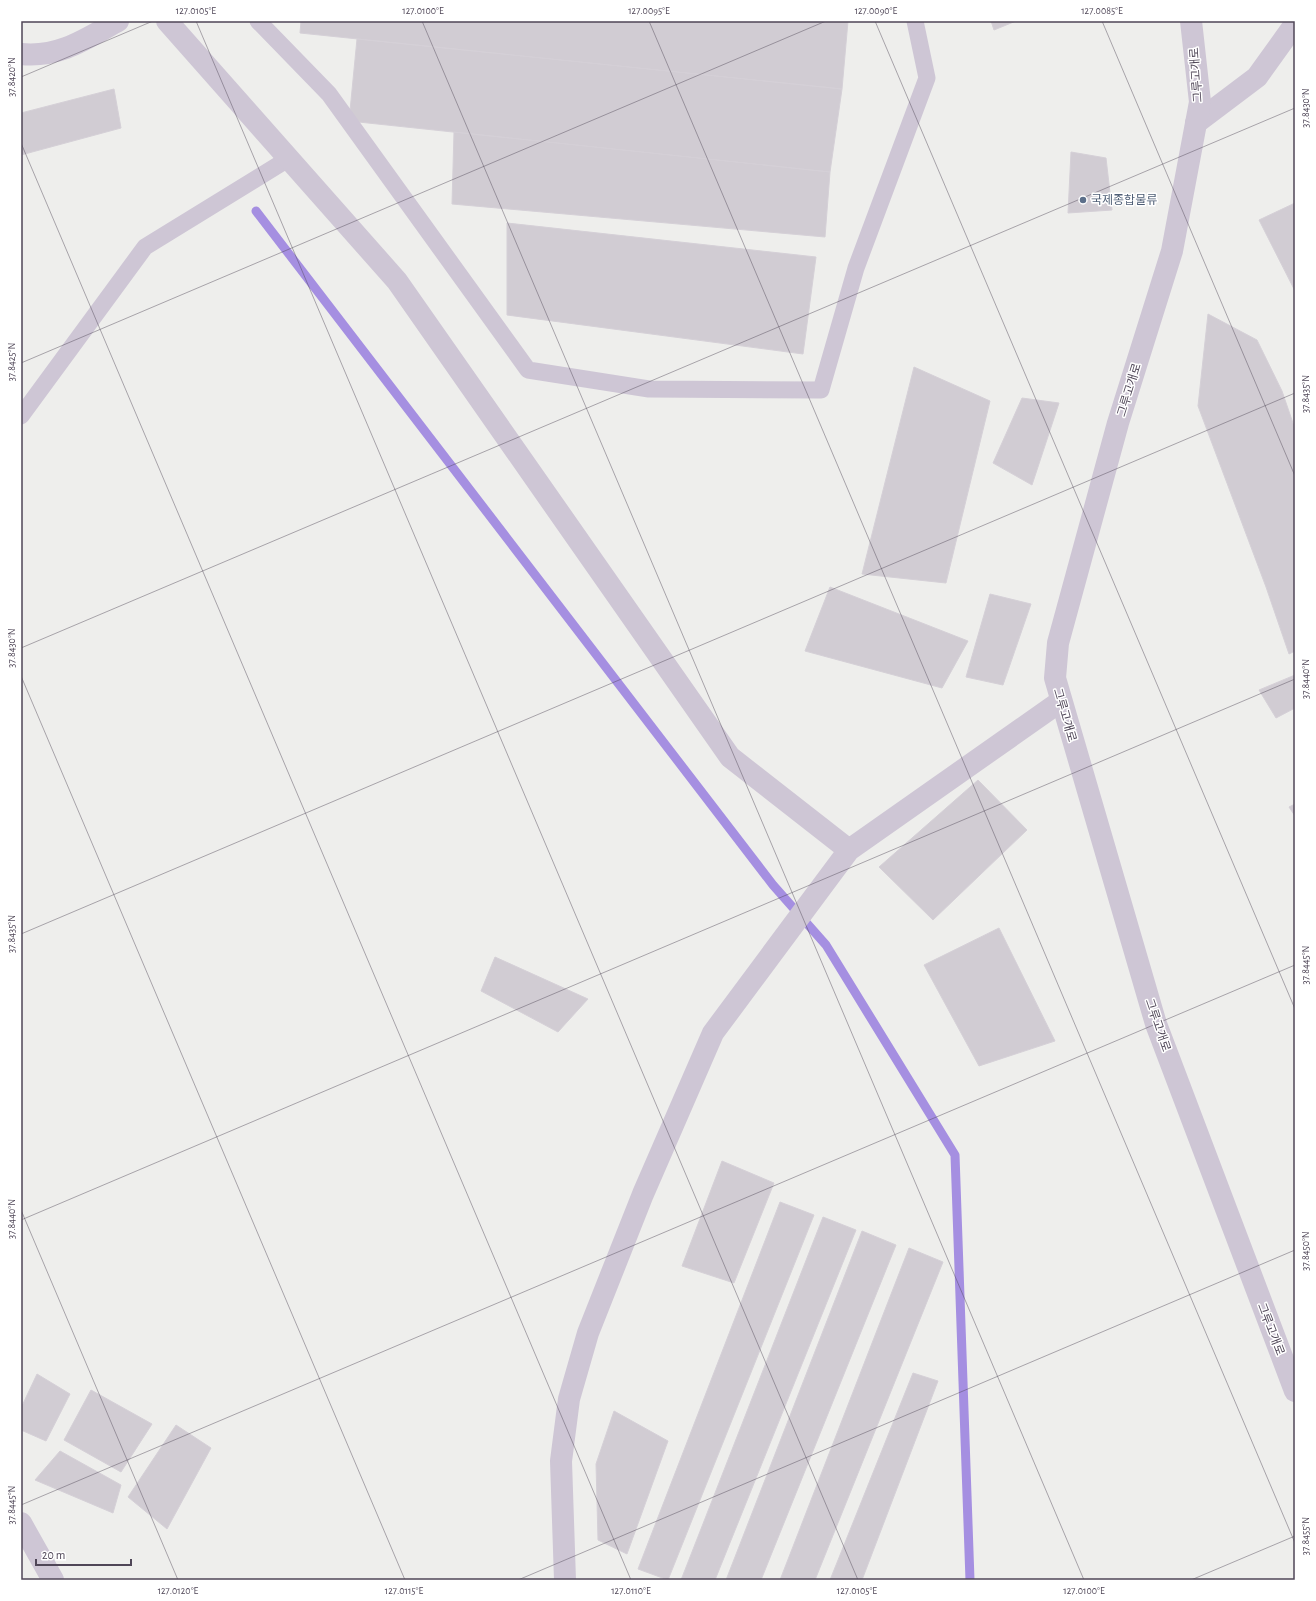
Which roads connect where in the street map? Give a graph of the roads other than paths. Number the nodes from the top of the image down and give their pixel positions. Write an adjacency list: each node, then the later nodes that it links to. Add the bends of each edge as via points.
1 (118, 21): 7 (street, via 73,46 38,56)
2 (167, 21): 9 (street)
3 (258, 21): 4 (lane, via 329,94 528,370 649,389 813,390 821,390 856,268 928,78)
4 (915, 21)
5 (1191, 21): 8 (street, 그루고개로, via 1200,102)
6 (1295, 24): 8 (street, via 1258,77)
7 (21, 54)
8 (1196, 123): 11 (street, 그루고개로, via 1172,251 1118,422 1058,642 1055,678)
9 (288, 159): 10 (lane, via 145,247); 12 (street, via 397,281 730,757)
10 (21, 416)
11 (1062, 702): 12 (street); 13 (street, 그루고개로, via 1156,1024)
12 (849, 850): 16 (street, via 713,1033 643,1194 588,1333 569,1399 561,1460)
13 (1295, 1391)
14 (21, 1523): 15 (street)
15 (53, 1580)
16 (565, 1580)

